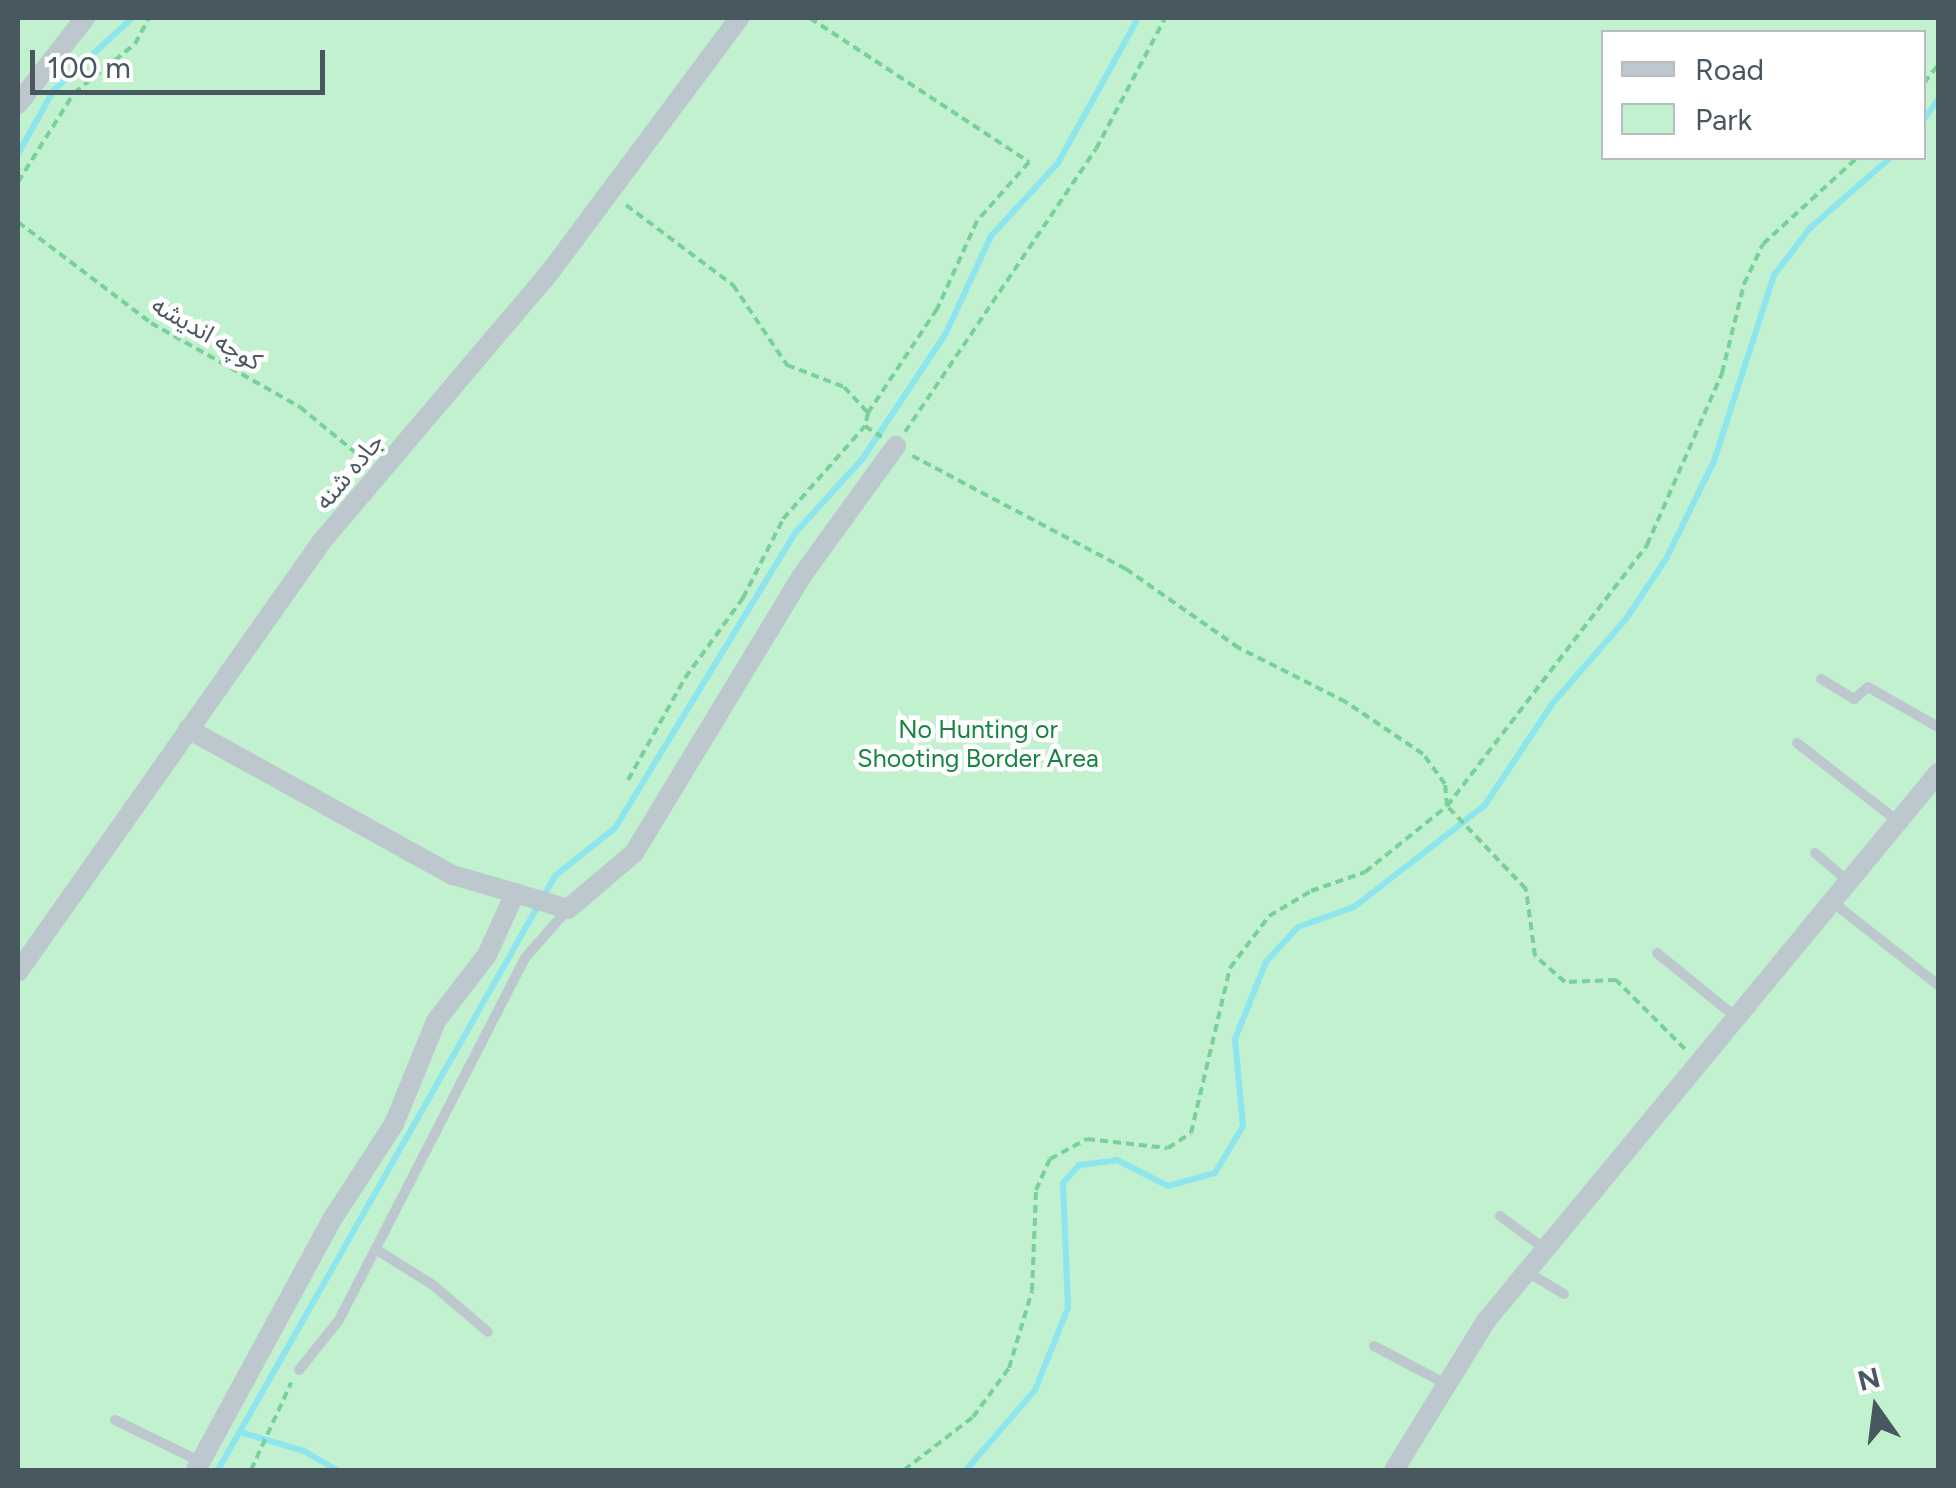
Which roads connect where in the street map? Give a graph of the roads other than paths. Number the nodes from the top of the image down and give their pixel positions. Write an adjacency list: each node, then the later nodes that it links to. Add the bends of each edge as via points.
1 (85, 18): 3 (street)
2 (739, 18): 7 (street, جاده شنه, via 611,193 322,542)
3 (18, 104)
4 (896, 446): 15 (street, via 801,577 634,853)
5 (1821, 678): 6 (lane, via 1854,700 1868,687)
6 (1938, 727)
7 (188, 729): 13 (street, via 454,874); 17 (street, جاده شنه)
8 (1797, 744): 10 (lane)
9 (1938, 773): 10 (street)
10 (1899, 823): 12 (street)
11 (1815, 853): 12 (lane)
12 (1852, 885): 14 (street)
13 (521, 895): 15 (street); 30 (street, via 488,955 436,1022 394,1124 331,1221)
14 (1835, 904): 18 (lane); 19 (street)
15 (560, 906): 22 (lane, via 525,958)
16 (1657, 953): 19 (lane)
17 (18, 972)
18 (1938, 985)
19 (1736, 1018): 21 (street)
20 (1500, 1216): 21 (lane)
21 (1546, 1249): 23 (street)
22 (377, 1250): 25 (lane, via 433,1284); 27 (lane, via 339,1320)
23 (1527, 1272): 24 (lane); 28 (street)
24 (1564, 1294)
25 (488, 1332)
26 (1374, 1346): 28 (lane)
27 (298, 1370)
28 (1447, 1385): 31 (street)
29 (115, 1420): 30 (lane)
30 (198, 1466)
31 (1394, 1470)

